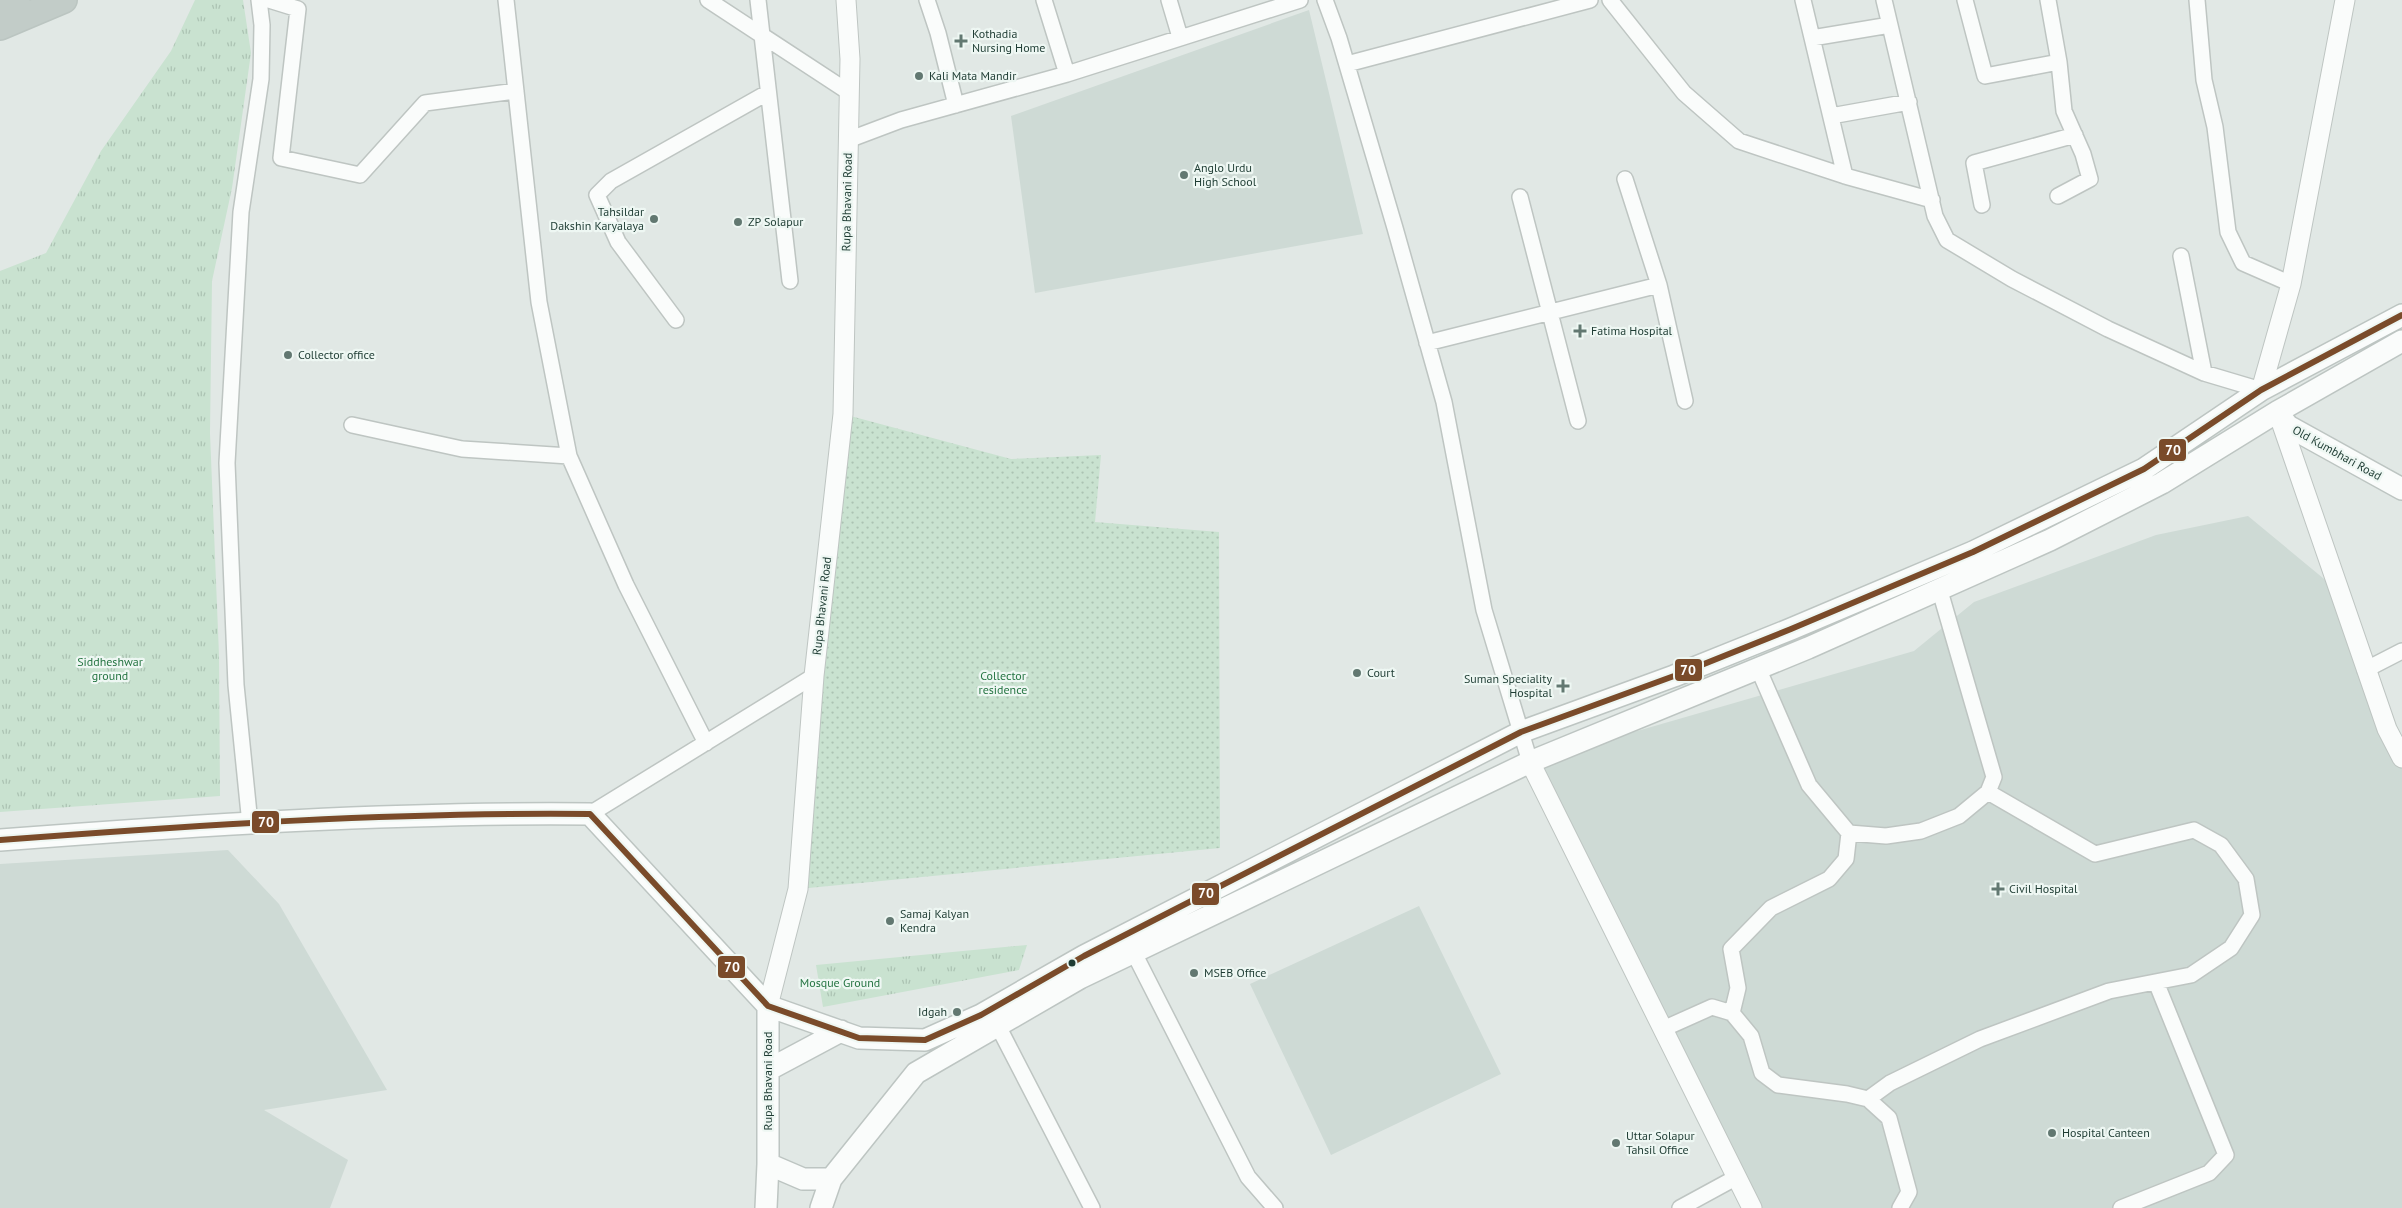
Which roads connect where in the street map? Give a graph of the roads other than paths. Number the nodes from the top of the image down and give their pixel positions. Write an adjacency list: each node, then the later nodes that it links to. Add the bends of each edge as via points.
1 (17, 0): 22 (highway)
2 (64, 0): 24 (highway)
3 (260, 0): 73 (street, via 261,79 242,212 227,463 236,685)
4 (269, 0): 31 (street, via 298,9 281,158 360,175 425,103)
5 (506, 0): 31 (street)
6 (708, 0): 25 (street)
7 (758, 0): 25 (street)
8 (846, 0): 33 (street, Rupa Bhavani Road)
9 (927, 0): 35 (street)
10 (1044, 0): 30 (street)
11 (1169, 0): 26 (street)
12 (1300, 0): 26 (street)
13 (1325, 0): 29 (street)
14 (1590, 0): 29 (street)
15 (1610, 0): 39 (street, via 1684,93 1739,141)
16 (1803, 0): 27 (street)
17 (1884, 0): 23 (street)
18 (1964, 0): 28 (street, via 1985,76)
19 (2048, 0): 28 (street)
20 (2197, 0): 47 (street, via 2204,80 2214,127 2228,232 2243,263)
21 (2345, 0): 47 (street)
22 (0, 7)
23 (1890, 25): 27 (street); 34 (street)
24 (0, 27)
25 (760, 35): 32 (street); 33 (street)
26 (1180, 37): 30 (street)
27 (1812, 38): 36 (street)
28 (2060, 62): 37 (street, via 2064,111)
29 (1346, 64): 53 (street)
30 (1067, 74): 35 (street)
31 (516, 90): 60 (street, via 539,302)
32 (768, 93): 46 (street); 51 (street, via 611,181 597,195 618,242)
33 (850, 93): 38 (street, Rupa Bhavani Road)
34 (1908, 102): 36 (street); 43 (street)
35 (956, 106): 38 (street, via 901,120)
36 (1831, 116): 39 (street)
37 (2074, 135): 41 (street, via 2090,179); 44 (street, via 1974,163)
38 (848, 140): 66 (street, Rupa Bhavani Road, via 843,414)
39 (1845, 176): 43 (street)
40 (1625, 179): 48 (street)
41 (2058, 196)
42 (1520, 197): 49 (street)
43 (1932, 200): 54 (street, via 1935,216 1947,240 2012,279 2108,329)
44 (1982, 205)
45 (2181, 256): 54 (street)
46 (790, 281)
47 (2291, 284): 55 (street)
48 (1660, 285): 49 (street); 56 (street)
49 (1550, 312): 53 (street); 58 (street)
50 (2402, 315): 55 (main road)
51 (676, 320)
52 (2402, 341): 57 (main road)
53 (1427, 343): 67 (street, via 1444,402 1484,610)
54 (2204, 373): 55 (street)
55 (2261, 390): 67 (main road, via 2144,469 1973,552 1764,640)
56 (1685, 400)
57 (2277, 412): 61 (main road, Old Kumbhari Road, via 2288,426); 62 (main road, via 2162,483); 65 (street)
58 (1578, 422)
59 (352, 425): 60 (street, via 462,449)
60 (569, 456): 68 (street, via 626,585)
61 (2402, 490)
62 (1940, 591): 64 (main road); 71 (street, via 1994,777)
63 (2402, 651): 65 (street)
64 (1758, 668): 70 (main road); 74 (street, via 1809,785)
65 (2365, 670): 69 (street, via 2387,729)
66 (814, 676): 68 (street); 78 (street, Rupa Bhavani Road, via 798,889)
67 (1521, 732): 70 (street); 82 (main road, via 1084,956 981,1015 925,1040 859,1038)
68 (706, 743): 72 (street)
69 (2402, 758)
70 (1530, 762): 76 (main road); 81 (street)
71 (1988, 792): 74 (street, via 1959,816 1921,831 1886,836); 77 (street, via 2095,854 2194,830 2221,845 2246,879 2252,915 2231,948 2192,975)
72 (590, 814): 73 (main road, via 514,813); 78 (main road)
73 (250, 824): 75 (main road)
74 (1849, 833): 79 (street, via 1846,859 1829,880 1772,908 1730,949 1738,988)
75 (0, 840)
76 (1134, 953): 80 (main road, via 1080,978); 91 (street, via 1248,1177)
77 (2156, 982): 84 (street, via 2109,991 1980,1040 1890,1083); 95 (street, via 2226,1156 2209,1173)
78 (768, 1006): 82 (main road); 83 (main road, Rupa Bhavani Road)
79 (1732, 1013): 81 (street, via 1712,1007); 84 (street, via 1751,1036 1762,1073 1778,1085)
80 (998, 1026): 87 (main road, via 916,1073); 90 (street)
81 (1663, 1030): 86 (street)
82 (841, 1031): 83 (main road)
83 (768, 1070): 85 (main road, Rupa Bhavani Road)
84 (1868, 1099): 94 (street, via 1889,1118 1909,1192)
85 (768, 1164): 87 (main road, via 803,1179); 88 (main road, Rupa Bhavani Road)
86 (1737, 1177): 92 (street); 93 (street)
87 (831, 1179): 89 (main road)
88 (766, 1208)
89 (821, 1208)
90 (1092, 1208)
91 (1275, 1208)
92 (1680, 1208)
93 (1752, 1208)
94 (1900, 1208)
95 (2121, 1208)

